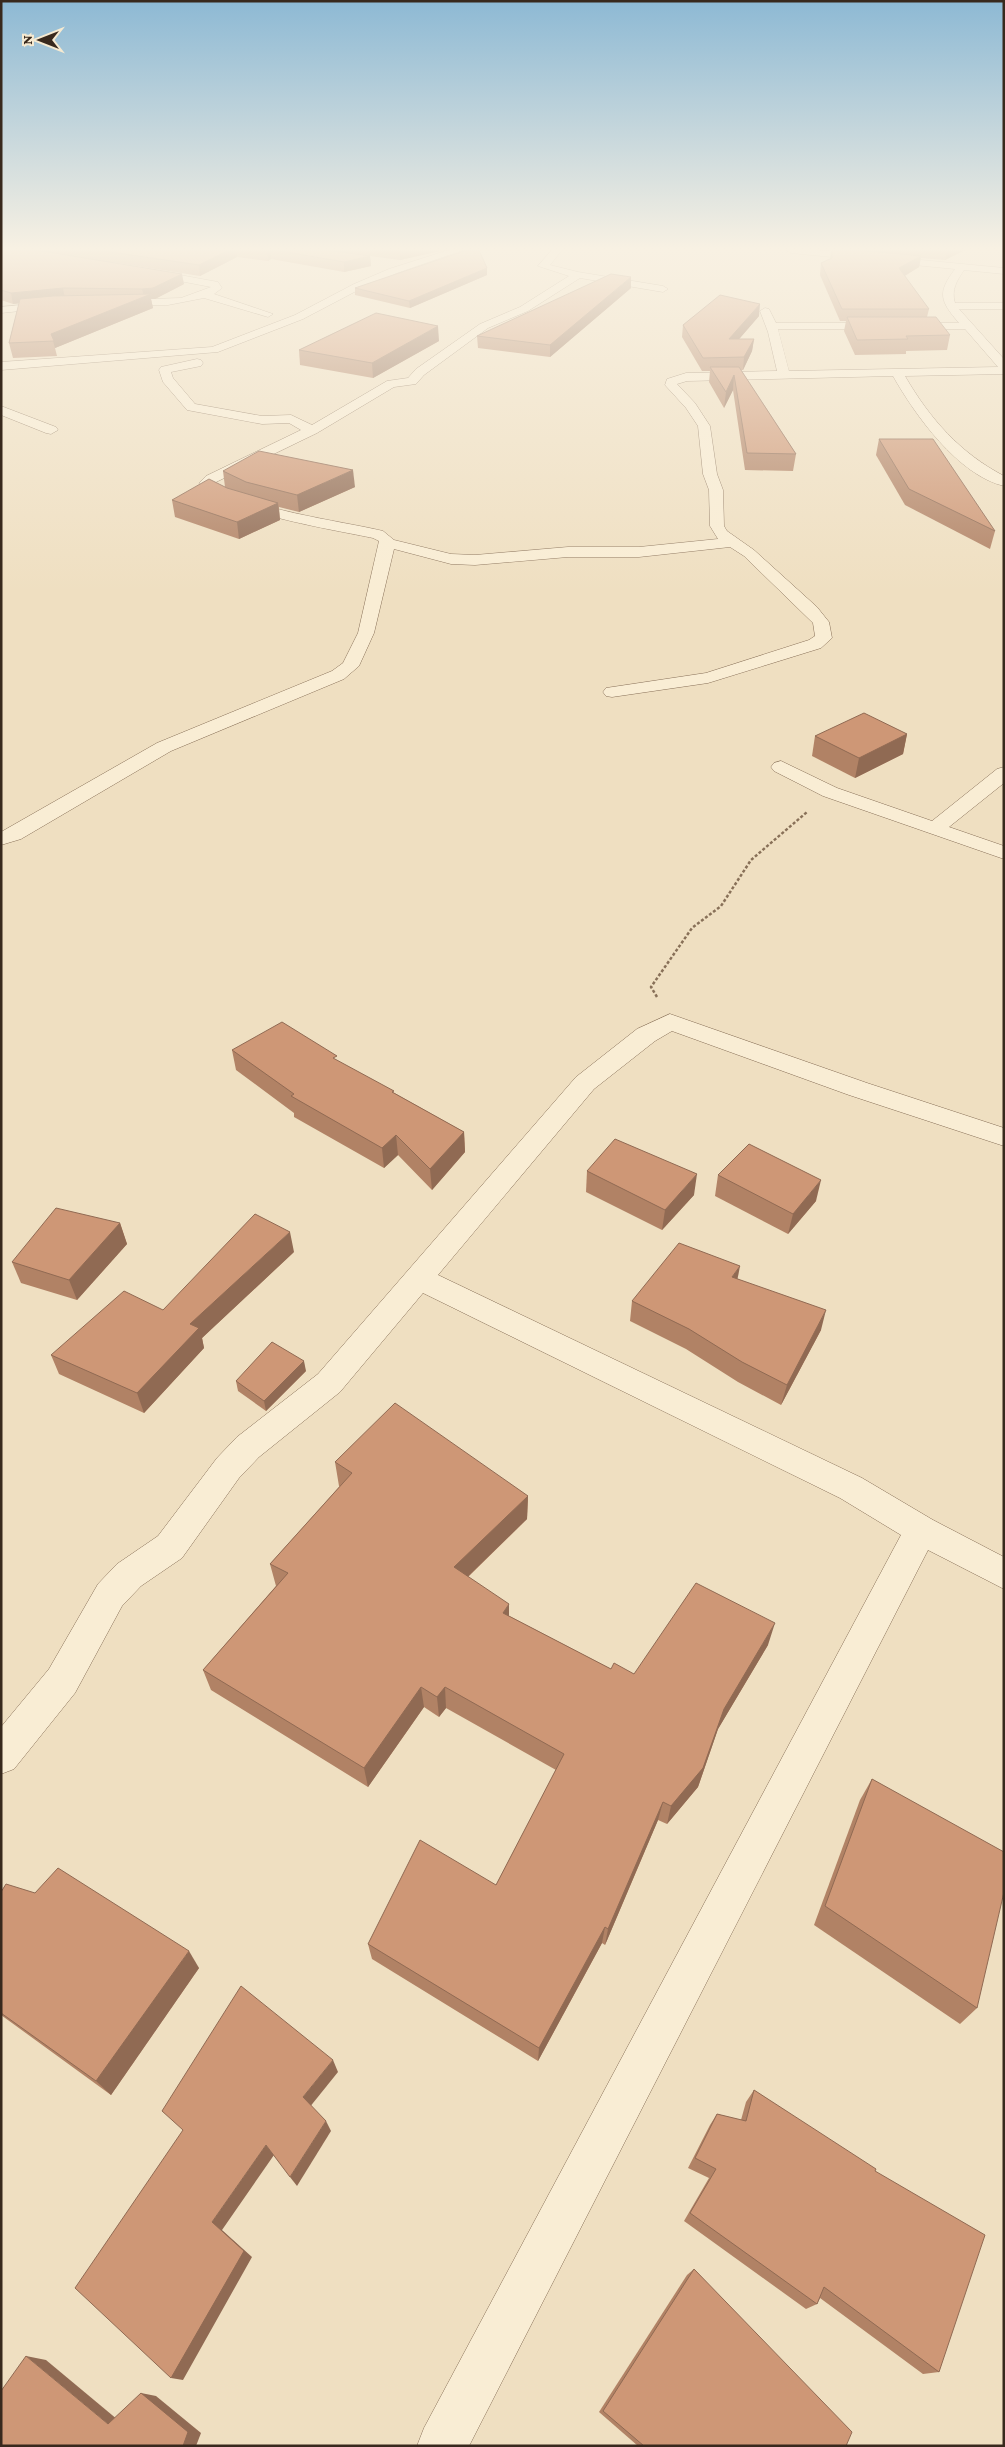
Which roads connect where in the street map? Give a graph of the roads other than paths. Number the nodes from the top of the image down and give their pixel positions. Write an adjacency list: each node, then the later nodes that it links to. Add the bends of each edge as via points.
1 (27, 364): 5 (street)
2 (193, 364): 11 (street, via 165,370 166,379 179,388 191,407 262,420 291,419)
3 (431, 364): 11 (street, via 412,381 391,384)
4 (782, 364): 8 (street)
5 (1, 366)
6 (1004, 370): 7 (street)
7 (897, 372): 8 (street); 12 (street, via 915,405 938,435 966,460)
8 (784, 374): 13 (street, via 686,377 671,382 704,426 710,474 716,490 717,526 721,534)
9 (1, 410): 10 (street)
10 (51, 430)
11 (312, 430): 14 (street, via 210,479 207,487 223,497 268,510 378,534)
12 (1004, 482)
13 (733, 542): 14 (street, via 639,552 568,552 475,560 451,559); 15 (street, via 810,610 821,622 824,638 815,644 708,678)
14 (388, 543): 19 (street, via 366,633 350,666 338,675 164,747 14,835)
15 (612, 692)
16 (781, 767): 18 (street, via 830,792)
17 (1004, 772): 18 (street)
18 (935, 828): 20 (street)
19 (1, 839)
20 (1004, 853)
21 (1004, 1137): 22 (street, via 670,1022 646,1035 585,1083)
22 (418, 1278): 23 (street, via 851,1488); 25 (street, via 329,1383 248,1447 228,1468 170,1547 129,1576 110,1595 62,1681)
23 (922, 1530): 24 (street); 26 (street)
24 (1004, 1574)
25 (1, 1756)
26 (442, 2446)

